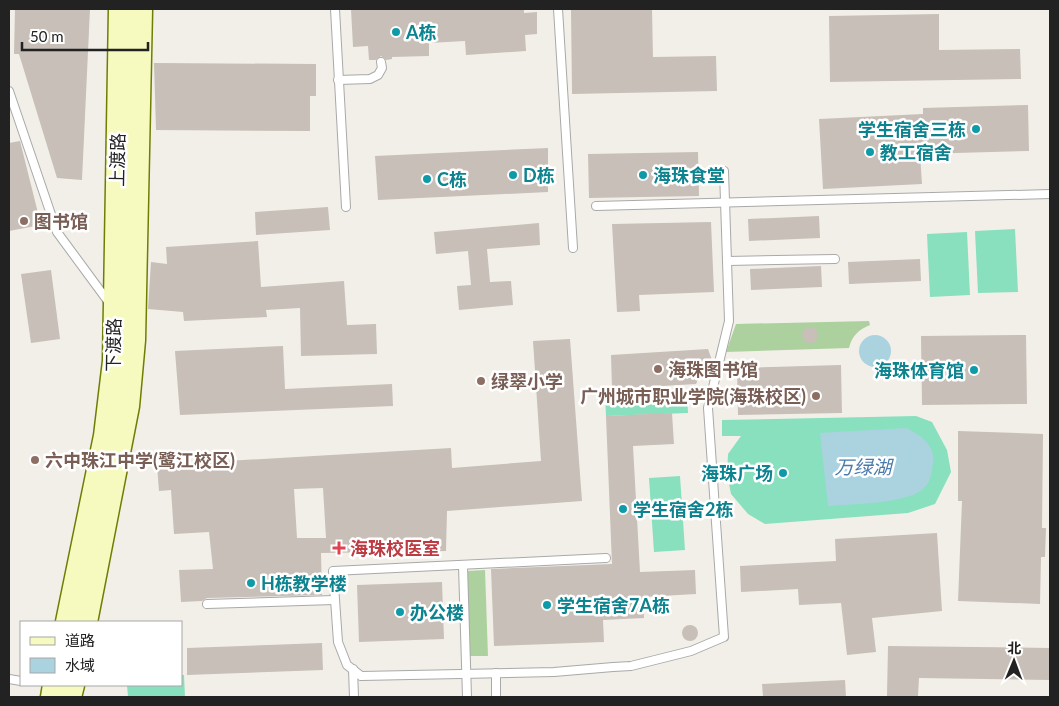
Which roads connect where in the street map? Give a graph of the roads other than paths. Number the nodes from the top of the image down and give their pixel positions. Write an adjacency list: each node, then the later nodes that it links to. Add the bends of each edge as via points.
1 (120, 9): 16 (main road, 上渡路)
2 (141, 9): 16 (main road, 上渡路)
3 (335, 9): 6 (lane)
4 (558, 9): 13 (lane)
5 (381, 62): 6 (lane, via 378,76)
6 (338, 80): 12 (lane)
7 (9, 91): 16 (lane, 下渡路, via 57,232)
8 (724, 171): 10 (lane)
9 (1050, 194): 10 (lane)
10 (725, 202): 11 (lane); 15 (lane)
11 (596, 206)
12 (346, 207)
13 (573, 248)
14 (835, 258): 15 (lane)
15 (728, 261): 25 (lane, via 730,321 708,408 724,637 691,651 631,666 570,672)
16 (125, 311): 21 (main road, 下渡路, via 114,361 105,436); 22 (main road, 下渡路, via 133,362 128,406)
17 (606, 558): 18 (lane)
18 (464, 566): 19 (lane, via 333,572); 24 (lane)
19 (334, 600): 20 (lane); 23 (lane, via 338,642 347,664)
20 (207, 604)
21 (67, 621)
22 (86, 621)
23 (353, 669): 24 (lane, via 361,676); 26 (lane)
24 (467, 673): 25 (lane); 27 (lane)
25 (496, 673): 28 (lane)
26 (354, 697)
27 (467, 697)
28 (496, 697)

